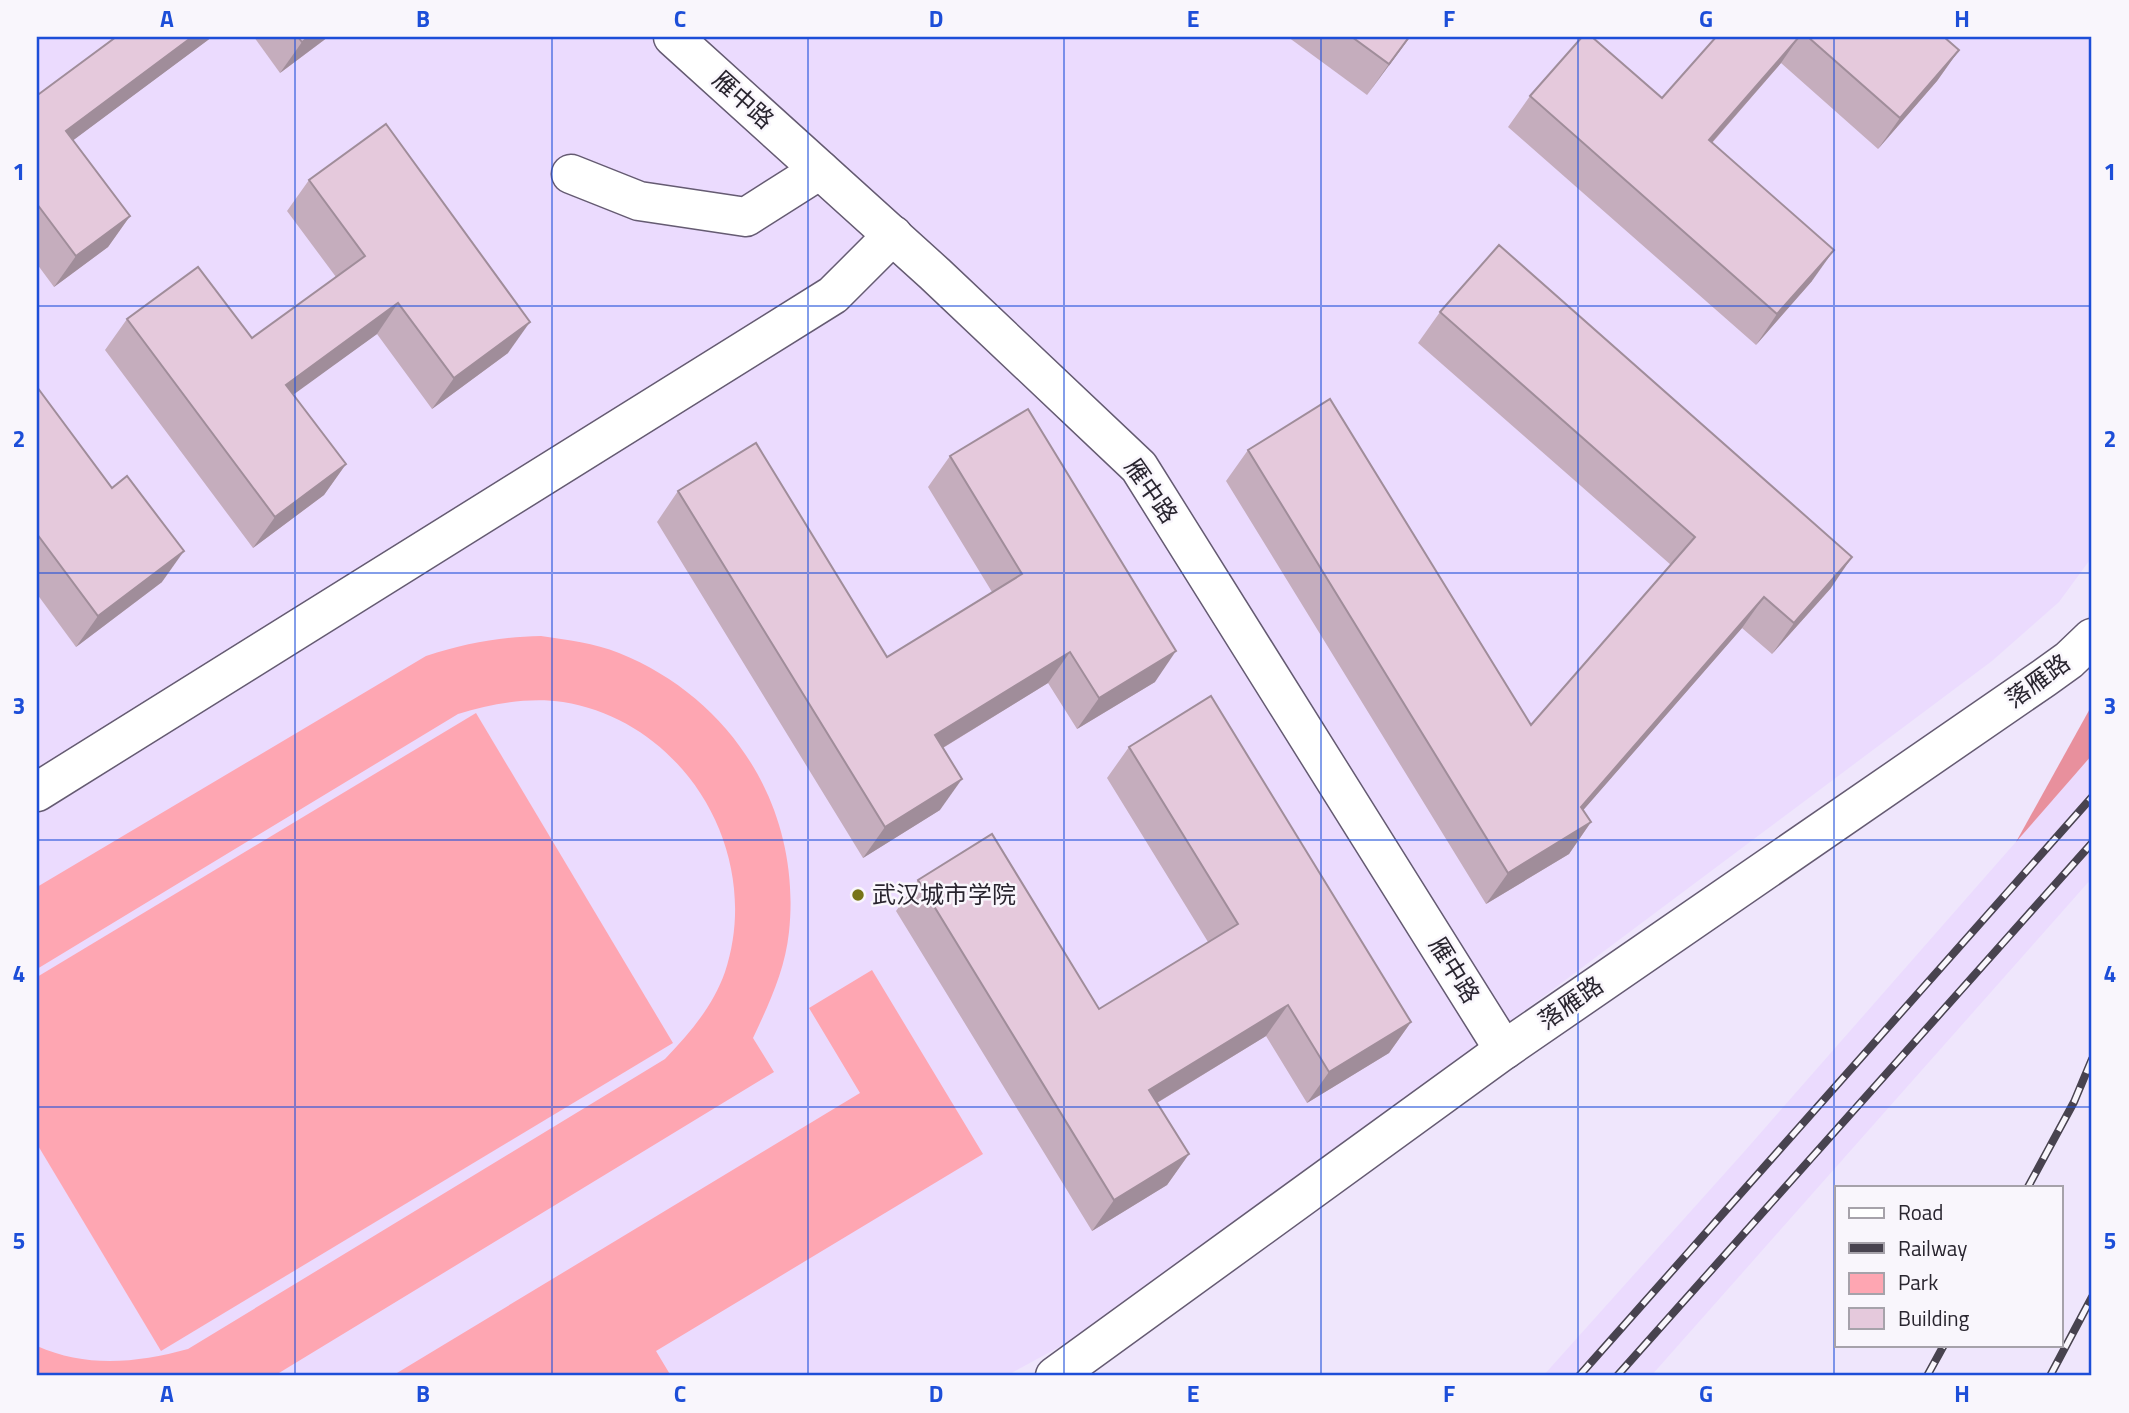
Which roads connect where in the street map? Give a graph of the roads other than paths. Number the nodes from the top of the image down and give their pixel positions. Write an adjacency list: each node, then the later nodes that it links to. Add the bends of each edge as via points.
1 (673, 37): 2 (street, 雁中路)
2 (820, 170): 3 (street, via 746,217 639,201); 4 (street, 雁中路)
3 (571, 174)
4 (893, 235): 6 (street, via 833,295); 7 (street, 雁中路, via 1139,467)
5 (2092, 638): 7 (street, 落雁路, via 2044,678)
6 (37, 792)
7 (1504, 1050): 8 (street, 落雁路)
8 (1055, 1376)

